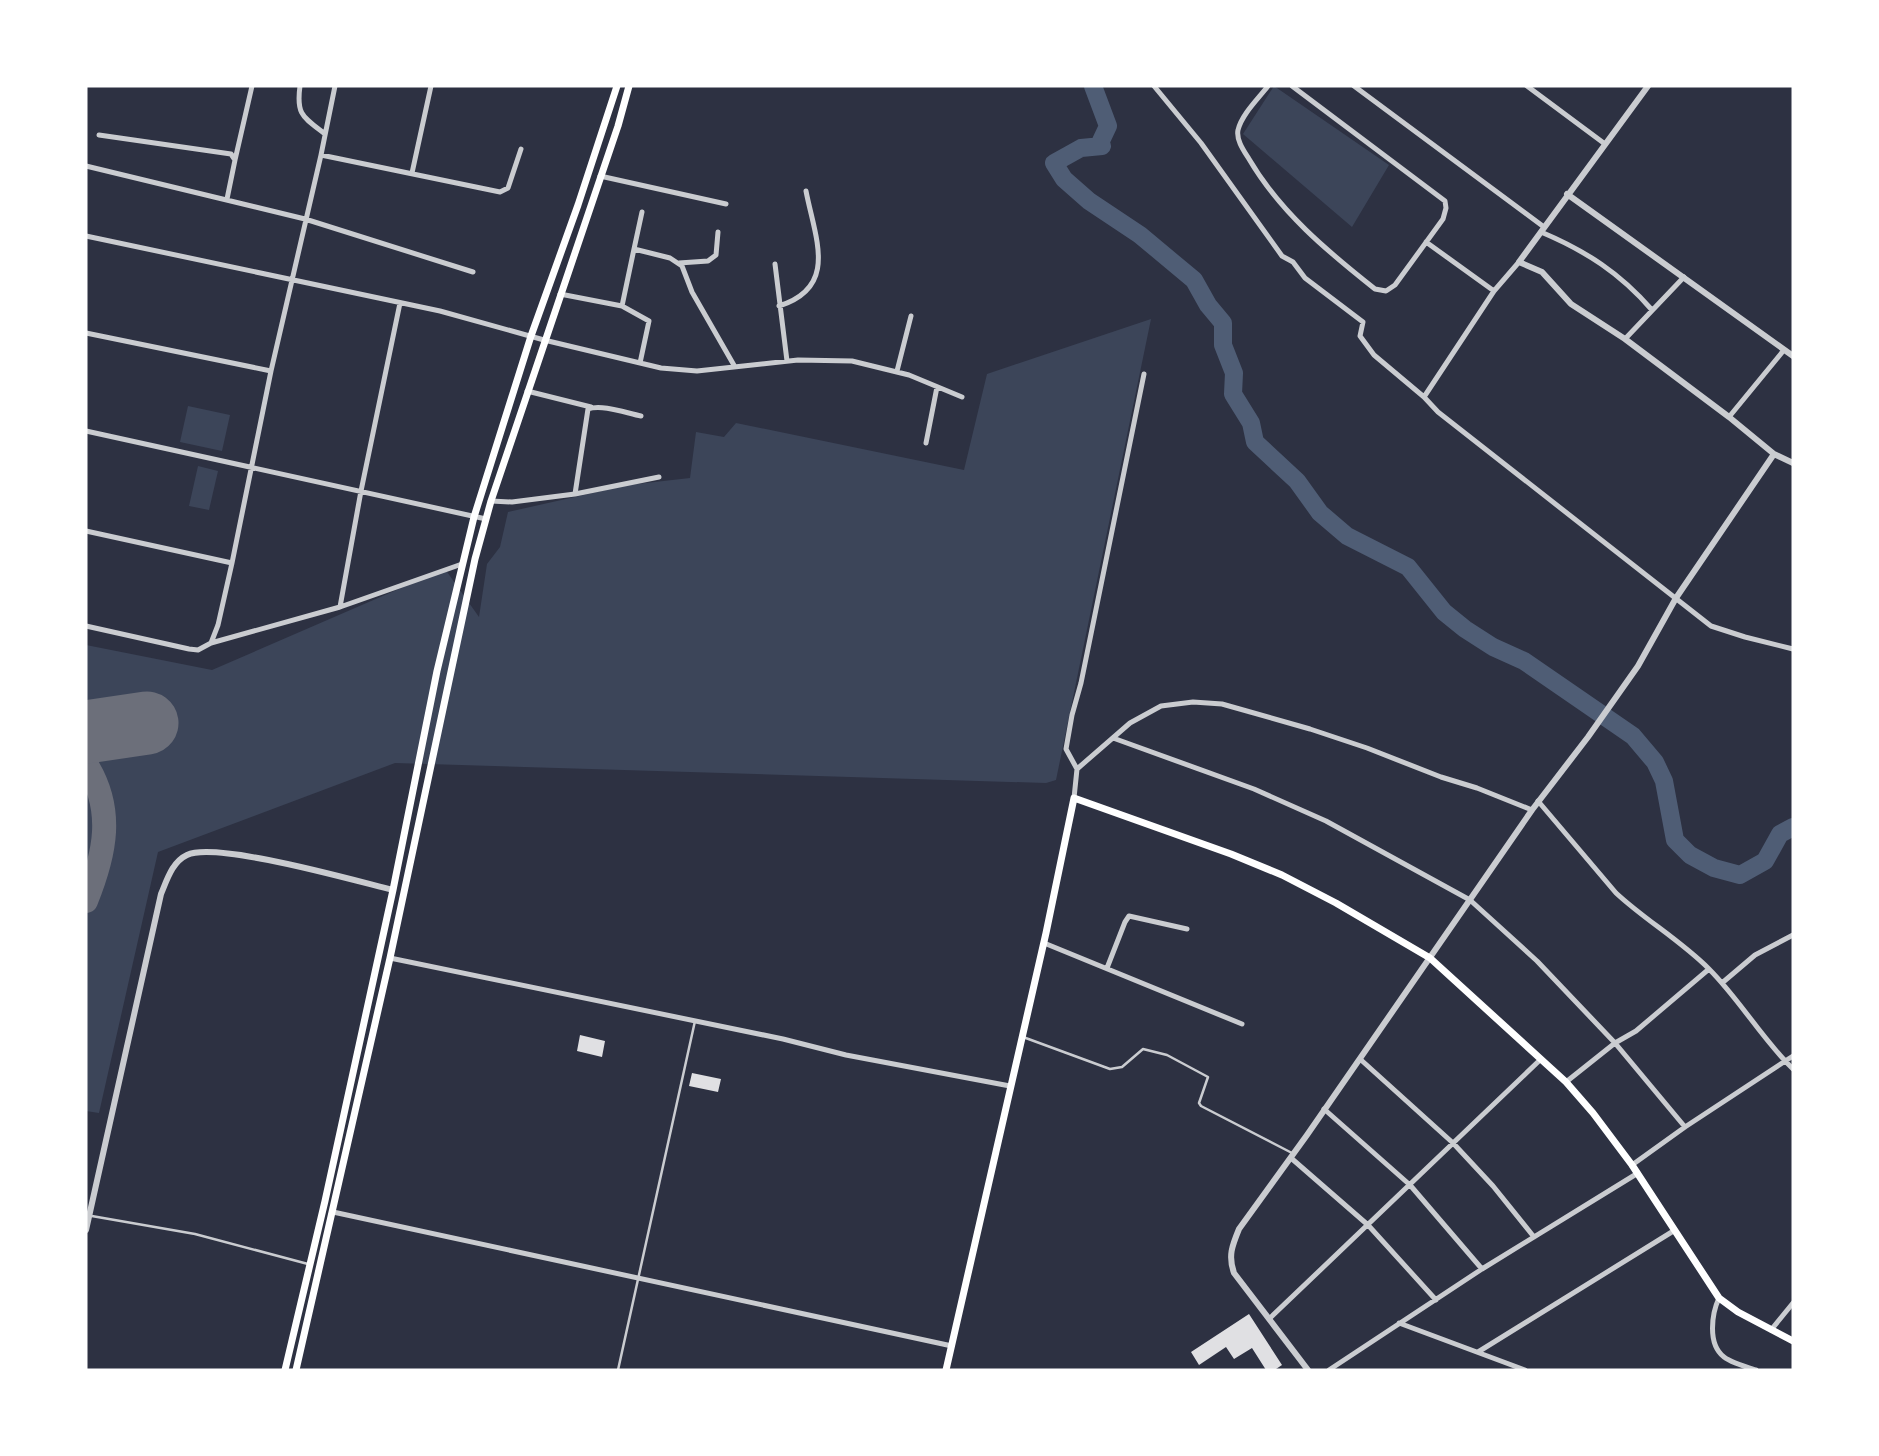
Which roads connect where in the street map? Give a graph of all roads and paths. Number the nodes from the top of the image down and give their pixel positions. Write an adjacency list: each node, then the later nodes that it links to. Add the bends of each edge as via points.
1 (252, 86): 18 (street)
2 (300, 86): 13 (street, via 300,111)
3 (335, 86): 13 (street)
4 (431, 86): 20 (street)
5 (617, 86): 47 (main road)
6 (629, 86): 21 (main road)
7 (1154, 86): 61 (street, via 1282,256 1363,323 1360,337 1374,355)
8 (1268, 86): 31 (street, via 1241,124 1239,142 1264,184 1299,224 1374,289 1386,291)
9 (1292, 86): 31 (street, via 1445,201 1443,219)
10 (1354, 86): 28 (street)
11 (1527, 86): 15 (street)
12 (1648, 86): 15 (street)
13 (325, 134): 17 (street)
14 (99, 135): 18 (street, via 230,154)
15 (1605, 144): 23 (street)
16 (521, 149): 20 (street, via 511,181 500,192)
17 (321, 155): 20 (street); 27 (street)
18 (234, 160): 24 (street)
19 (86, 166): 24 (street)
20 (412, 173)
21 (600, 176): 25 (street); 40 (main road)
22 (806, 191): 43 (street, via 819,255 818,274 800,298)
23 (1567, 194): 28 (street); 37 (street)
24 (227, 200): 27 (street)
25 (726, 204)
26 (642, 212): 32 (street)
27 (305, 219): 36 (street); 38 (street)
28 (1542, 229): 33 (street); 44 (street, via 1588,254 1630,285)
29 (718, 232): 34 (street, via 716,255 708,261)
30 (86, 236): 38 (street)
31 (1426, 242): 39 (street)
32 (634, 249): 34 (street); 42 (street)
33 (1519, 262): 39 (street); 48 (street, via 1542,272 1571,304)
34 (679, 263): 54 (street)
35 (775, 264): 43 (street)
36 (473, 272)
37 (1684, 277): 44 (street); 50 (street)
38 (294, 282): 41 (street); 55 (street)
39 (1494, 291): 61 (street)
40 (560, 294): 42 (street); 49 (main road)
41 (400, 303): 47 (street); 71 (street)
42 (622, 306): 53 (street, via 649,321)
43 (779, 306): 52 (street)
44 (1653, 310): 48 (street)
45 (911, 316): 56 (street)
46 (86, 333): 55 (street)
47 (531, 337): 49 (street); 74 (main road)
48 (1625, 339): 64 (street)
49 (544, 341): 53 (street); 59 (main road)
50 (1784, 350): 51 (street); 64 (street)
51 (1793, 356)
52 (787, 361): 54 (street); 56 (street, via 852,361)
53 (640, 363): 54 (street, via 697,371)
54 (735, 367)
55 (271, 372): 69 (street)
56 (897, 372): 58 (street)
57 (1144, 374): 85 (street, via 1066,749)
58 (937, 387): 60 (street); 66 (street)
59 (527, 391): 62 (street); 73 (main road)
60 (962, 397)
61 (1424, 397): 79 (street)
62 (592, 407): 63 (street); 72 (street, via 587,412)
63 (641, 416)
64 (1729, 417): 67 (street)
65 (86, 431): 69 (street)
66 (926, 443)
67 (1774, 454): 68 (street); 79 (street)
68 (1793, 463)
69 (252, 467): 71 (street); 77 (street)
70 (659, 477): 72 (street)
71 (361, 491): 74 (street); 80 (street)
72 (575, 494): 73 (street)
73 (491, 501): 75 (main road)
74 (474, 517): 75 (street); 78 (main road)
75 (486, 519): 95 (main road)
76 (86, 531): 77 (street)
77 (232, 563): 82 (street)
78 (462, 564): 80 (street); 89 (main road)
79 (1676, 598): 83 (street, via 1711,626); 87 (street, via 1638,666)
80 (340, 607): 82 (street)
81 (86, 626): 82 (street, via 198,650)
82 (211, 643)
83 (1793, 649)
84 (1113, 738): 85 (street); 88 (street, via 1161,706 1222,704 1322,733); 90 (street, via 1254,789 1326,821)
85 (1077, 769): 86 (street)
86 (1074, 798): 93 (main road); 94 (main road, via 1282,875)
87 (1538, 801): 88 (street); 97 (street, via 1616,893)
88 (1532, 810): 90 (street)
89 (393, 890): 118 (street, via 274,861 213,852 194,852 177,862 161,894); 123 (main road)
90 (1470, 900): 94 (street); 102 (street, via 1537,961)
91 (1187, 929): 96 (street, via 1129,916)
92 (1793, 935): 98 (street, via 1755,955)
93 (1044, 943): 96 (street); 101 (main road)
94 (1430, 957): 104 (street); 105 (main road)
95 (390, 958): 99 (street); 117 (main road)
96 (1107, 968): 100 (street)
97 (1709, 969): 98 (street); 102 (street, via 1636,1031)
98 (1722, 983): 106 (street)
99 (695, 1021): 109 (street); 125 (lane)
100 (1242, 1024)
101 (1023, 1037): 109 (main road); 113 (lane, via 1110,1069 1122,1067 1143,1049 1167,1055 1209,1077 1200,1099 1202,1106)
102 (1615, 1043): 108 (street); 111 (street)
103 (1793, 1056): 106 (street)
104 (1360, 1059): 110 (street); 112 (street)
105 (1541, 1059): 108 (main road); 112 (street)
106 (1785, 1061): 107 (street); 111 (street)
107 (1793, 1069)
108 (1566, 1082): 114 (main road)
109 (1010, 1086): 133 (main road)
110 (1324, 1109): 113 (street); 116 (street)
111 (1685, 1127): 114 (street)
112 (1453, 1143): 116 (street); 122 (street)
113 (1292, 1156): 119 (street); 129 (street, via 1231,1247 1234,1273)
114 (1632, 1165): 115 (main road)
115 (1637, 1173): 121 (main road); 122 (street)
116 (1410, 1185): 119 (street); 124 (street)
117 (333, 1212): 125 (street); 136 (main road)
118 (87, 1215): 120 (street); 123 (lane, via 195,1234)
119 (1367, 1225): 127 (street); 129 (street)
120 (86, 1230)
121 (1675, 1230): 126 (main road); 134 (street)
122 (1534, 1237): 124 (street)
123 (310, 1265): 135 (main road)
124 (1482, 1269): 127 (street)
125 (638, 1278): 133 (street); 137 (lane)
126 (1719, 1298): 131 (main road); 142 (street, via 1712,1320 1719,1351)
127 (1436, 1300): 130 (street)
128 (1793, 1303): 131 (street)
129 (1269, 1319): 139 (street)
130 (1399, 1323): 134 (street); 140 (street)
131 (1771, 1329): 132 (main road)
132 (1793, 1340)
133 (952, 1346): 138 (main road)
134 (1478, 1352): 141 (street)
135 (285, 1370)
136 (296, 1370)
137 (618, 1370)
138 (946, 1370)
139 (1308, 1370)
140 (1329, 1370)
141 (1525, 1370)
142 (1756, 1370)

